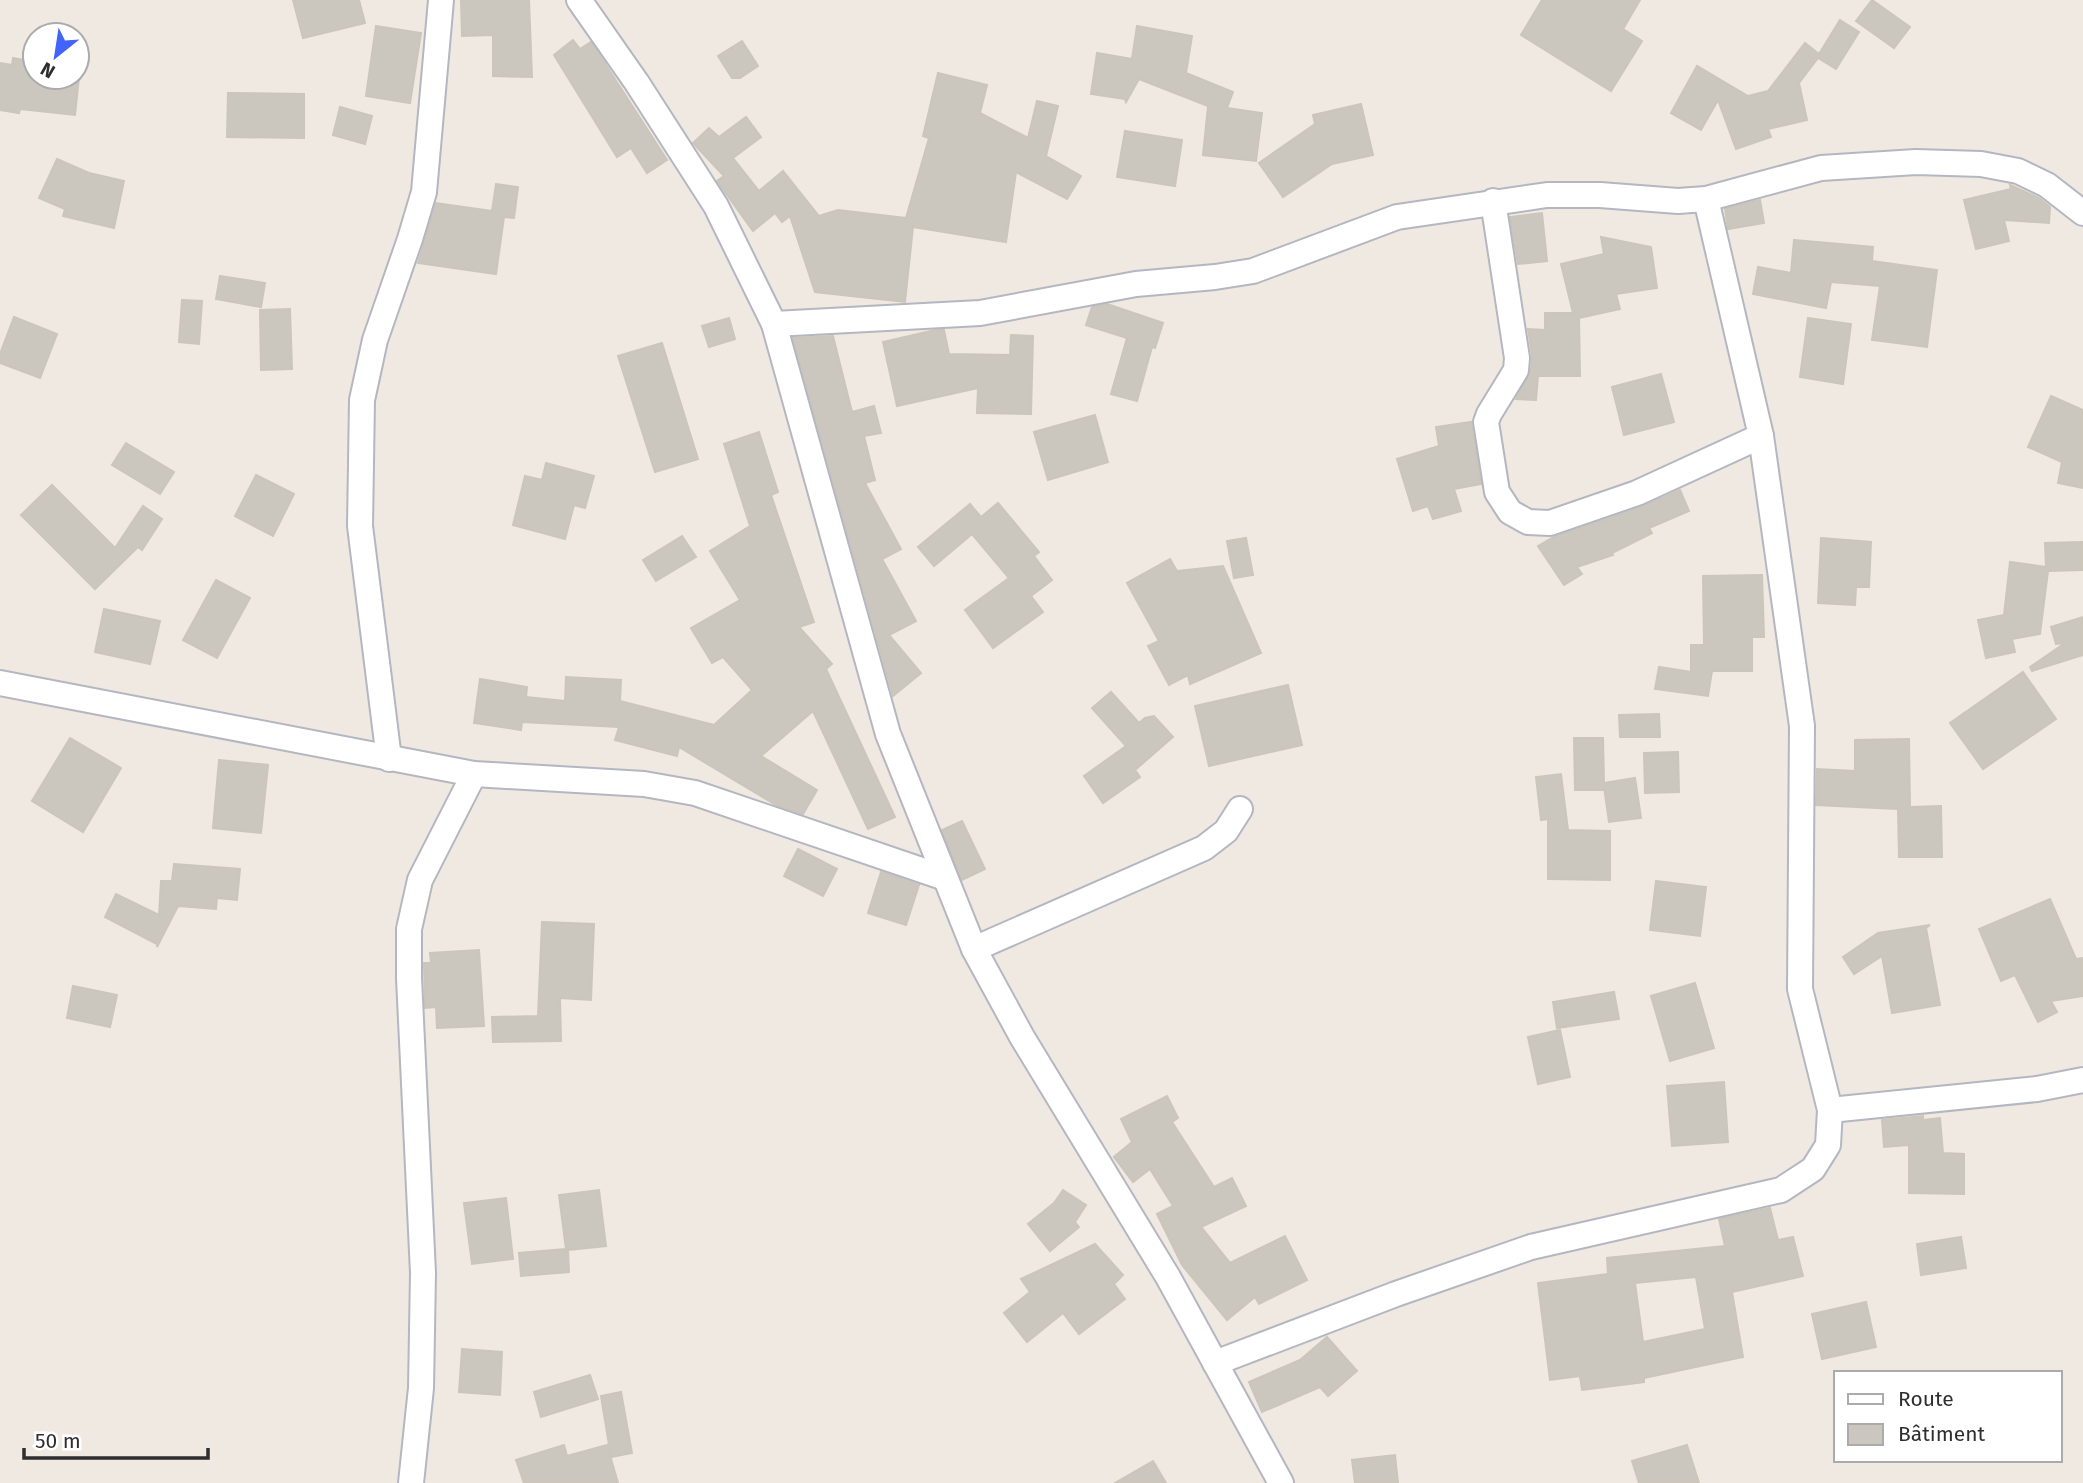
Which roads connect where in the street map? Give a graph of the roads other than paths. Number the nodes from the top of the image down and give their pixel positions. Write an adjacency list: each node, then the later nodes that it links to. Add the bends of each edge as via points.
1 (441, 0): 9 (street, via 424,192 375,340 362,400 360,526)
2 (579, 0): 6 (street, via 716,206)
3 (1706, 200): 4 (street, via 1547,195); 5 (street, via 1821,168 1916,162 1980,164 2018,171 2047,185); 7 (street)
4 (1493, 201): 6 (street, via 1397,217 1253,271 1215,278 1136,284 980,313); 7 (street, via 1517,358 1516,370 1486,422 1497,492 1510,512 1528,522 1550,523 1637,494)
5 (2083, 213)
6 (774, 324): 12 (street, via 888,734)
7 (1761, 436): 15 (street, via 1802,726 1800,989)
8 (0, 683): 9 (street)
9 (389, 759): 10 (street)
10 (474, 774): 12 (street, via 644,785 695,793); 17 (street, via 421,880 409,929 423,1273 421,1388)
11 (1240, 809): 13 (street, via 1226,831 1204,848)
12 (945, 878): 13 (street)
13 (974, 949): 16 (street)
14 (2083, 1080): 15 (street, via 2037,1089)
15 (1830, 1110): 16 (street, via 1828,1145 1813,1169 1781,1190 1531,1247)
16 (1215, 1363): 18 (street)
17 (411, 1483)
18 (1281, 1483)

